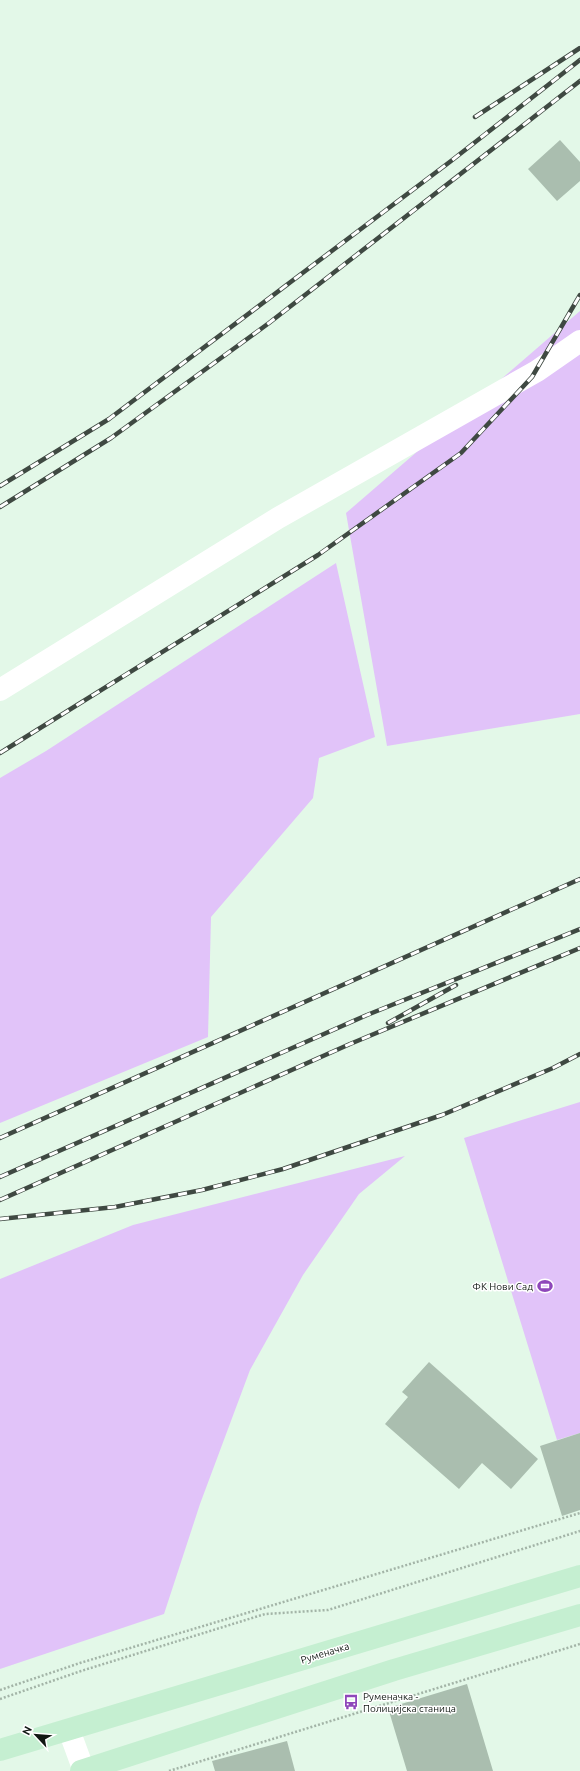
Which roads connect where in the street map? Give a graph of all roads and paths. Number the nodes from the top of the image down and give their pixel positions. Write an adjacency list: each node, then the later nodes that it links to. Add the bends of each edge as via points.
1 (580, 341): 2 (street, via 536,371 278,518)
2 (0, 690)
3 (580, 1513): 8 (path, via 80,1663)
4 (580, 1531): 9 (path, via 328,1610 265,1614 81,1671)
5 (580, 1576): 10 (main road, Руменачка)
6 (580, 1615): 12 (main road, via 394,1670)
7 (580, 1644): 13 (path)
8 (0, 1690)
9 (0, 1700)
10 (69, 1730): 11 (main road, Руменачка); 12 (street)
11 (0, 1750)
12 (83, 1771)
13 (169, 1771)

